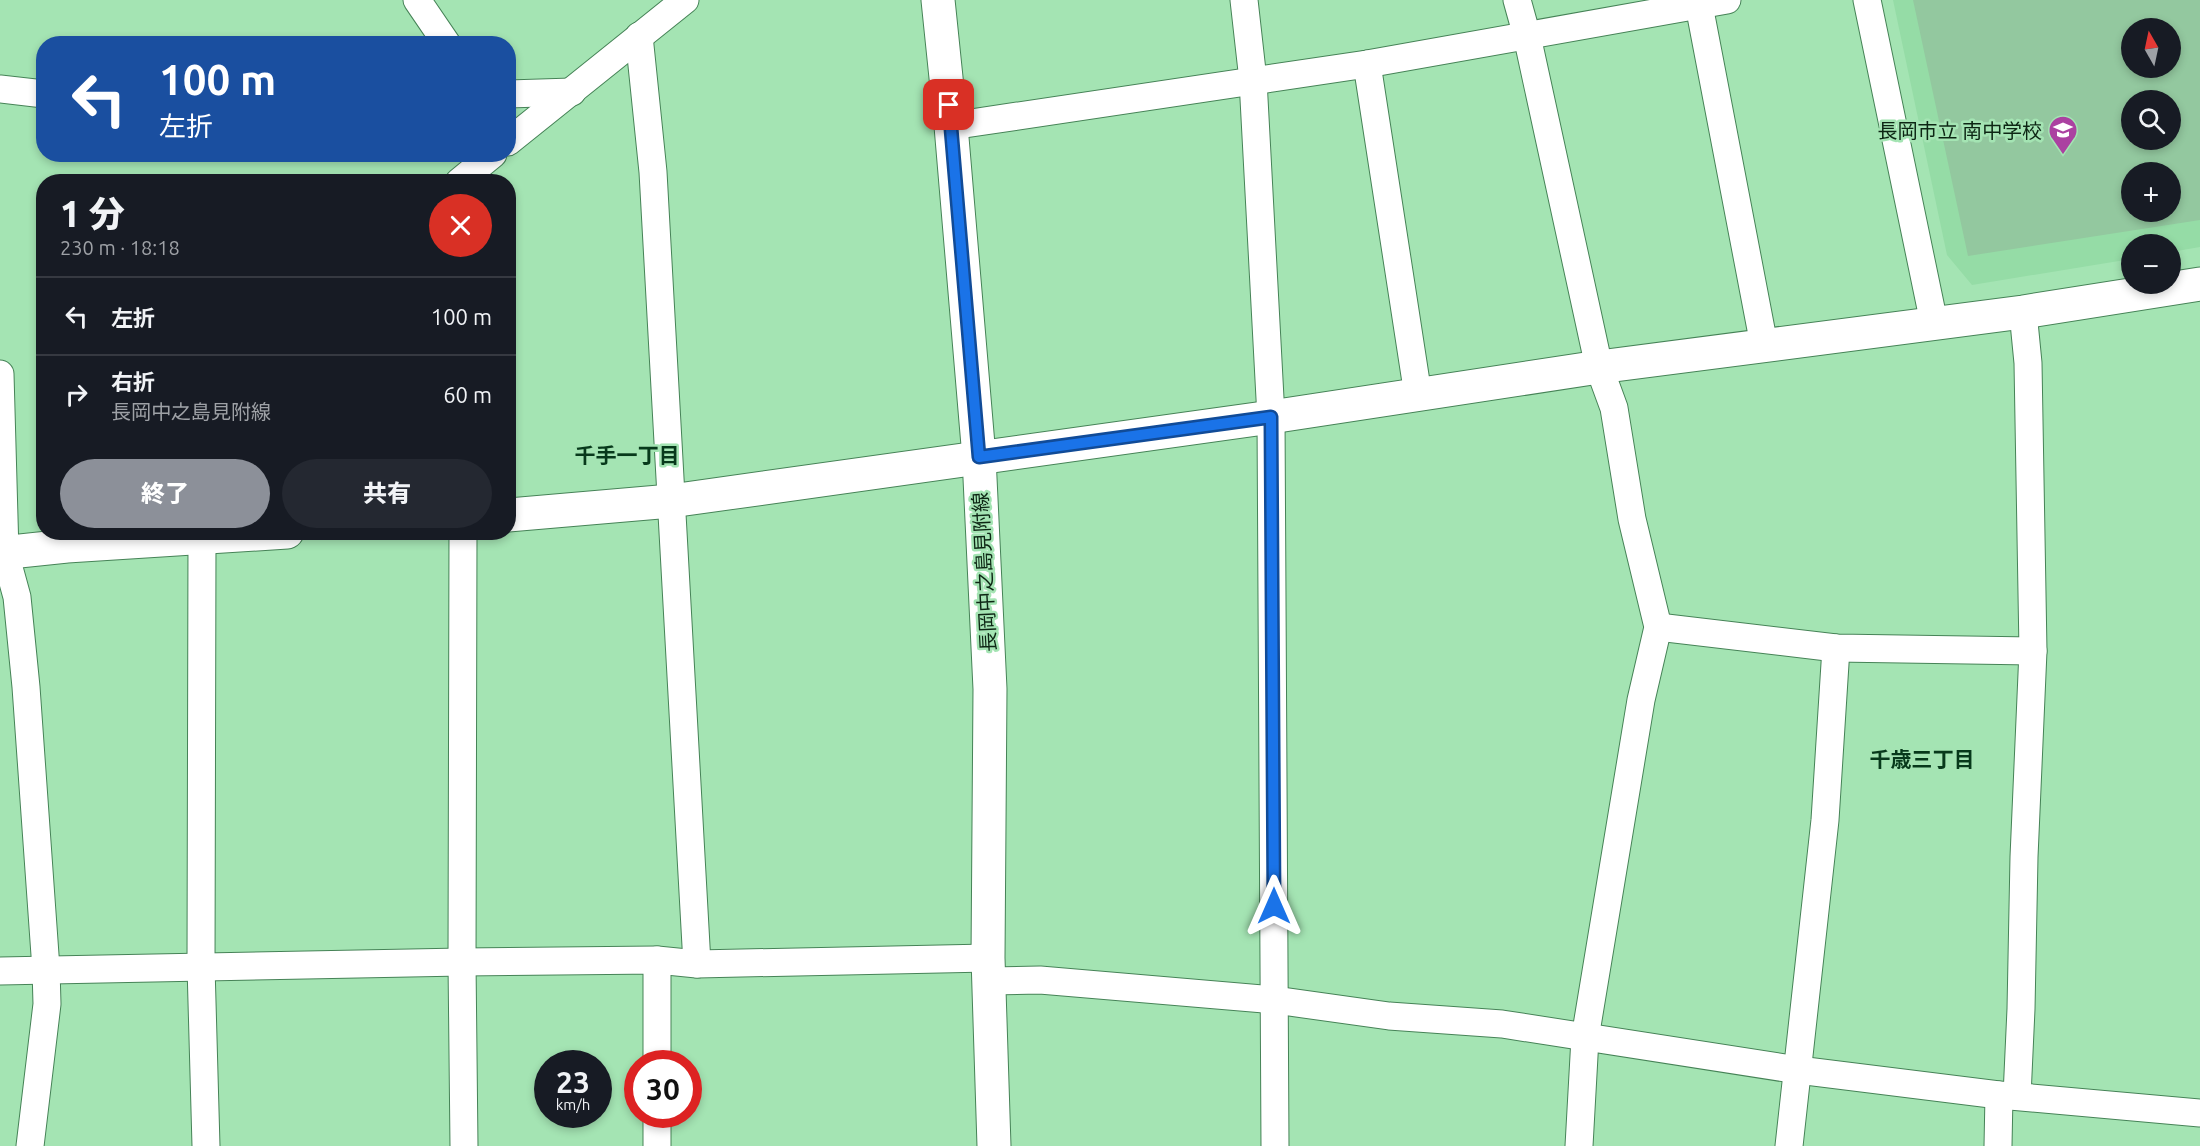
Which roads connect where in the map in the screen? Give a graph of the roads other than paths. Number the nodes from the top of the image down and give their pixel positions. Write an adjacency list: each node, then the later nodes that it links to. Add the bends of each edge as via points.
1 (417, 0): 9 (street)
2 (685, 0): 10 (street)
3 (938, 0): 18 (street, 長岡中之島見附線)
4 (1244, 0): 13 (street)
5 (1517, 0): 11 (street)
6 (1726, 0): 8 (street)
7 (1867, 0): 24 (street)
8 (1699, 2): 11 (street); 25 (street)
9 (442, 36)
10 (639, 36): 15 (street); 31 (street, via 653,172)
11 (1527, 36): 12 (street); 26 (street)
12 (1367, 64): 13 (street); 28 (street)
13 (1253, 80): 18 (street); 29 (street)
14 (0, 89): 16 (street)
15 (572, 92): 17 (street); 19 (street)
16 (36, 93)
17 (516, 94)
18 (951, 126): 30 (street, 長岡中之島見附線)
19 (516, 136)
20 (483, 162): 21 (street)
21 (469, 174)
22 (2200, 284): 23 (street)
23 (2023, 312): 24 (street); 39 (street, via 2028,363)
24 (1934, 323): 25 (street)
25 (1764, 345): 26 (street)
26 (1599, 367): 28 (street); 37 (street, via 1614,408 1632,519)
27 (0, 374): 36 (street)
28 (1418, 395): 29 (street)
29 (1271, 417): 30 (street); 47 (street)
30 (979, 457): 31 (street); 45 (street, 長岡中之島見附線, via 990,689)
31 (670, 501): 32 (street); 42 (street)
32 (516, 514)
33 (64, 540): 36 (street)
34 (202, 540): 43 (street)
35 (463, 540): 41 (street)
36 (3, 553): 44 (street, via 17,597)
37 (1658, 627): 38 (street); 48 (street, via 1641,700)
38 (1836, 648): 39 (street); 50 (street, via 1825,820)
39 (2033, 651): 51 (street, via 2021,1009)
40 (657, 960): 41 (street); 42 (street); 49 (street)
41 (462, 962): 43 (street); 56 (street)
42 (697, 964): 45 (street)
43 (201, 966): 44 (street); 55 (street)
44 (46, 969): 46 (street); 54 (street, via 47,1004)
45 (989, 970): 47 (street, via 1040,980); 58 (street, 長岡中之島見附線)
46 (0, 971)
47 (1275, 1000): 48 (street, via 1389,1016 1502,1024); 59 (street)
48 (1585, 1038): 50 (street); 60 (street)
49 (657, 1050)
50 (1798, 1070): 51 (street); 61 (street)
51 (2008, 1095): 52 (street); 62 (street)
52 (2200, 1113)
53 (657, 1128): 57 (street)
54 (30, 1146)
55 (206, 1146)
56 (464, 1146)
57 (657, 1146)
58 (994, 1146)
59 (1275, 1146)
60 (1579, 1146)
61 (1789, 1146)
62 (1998, 1146)

